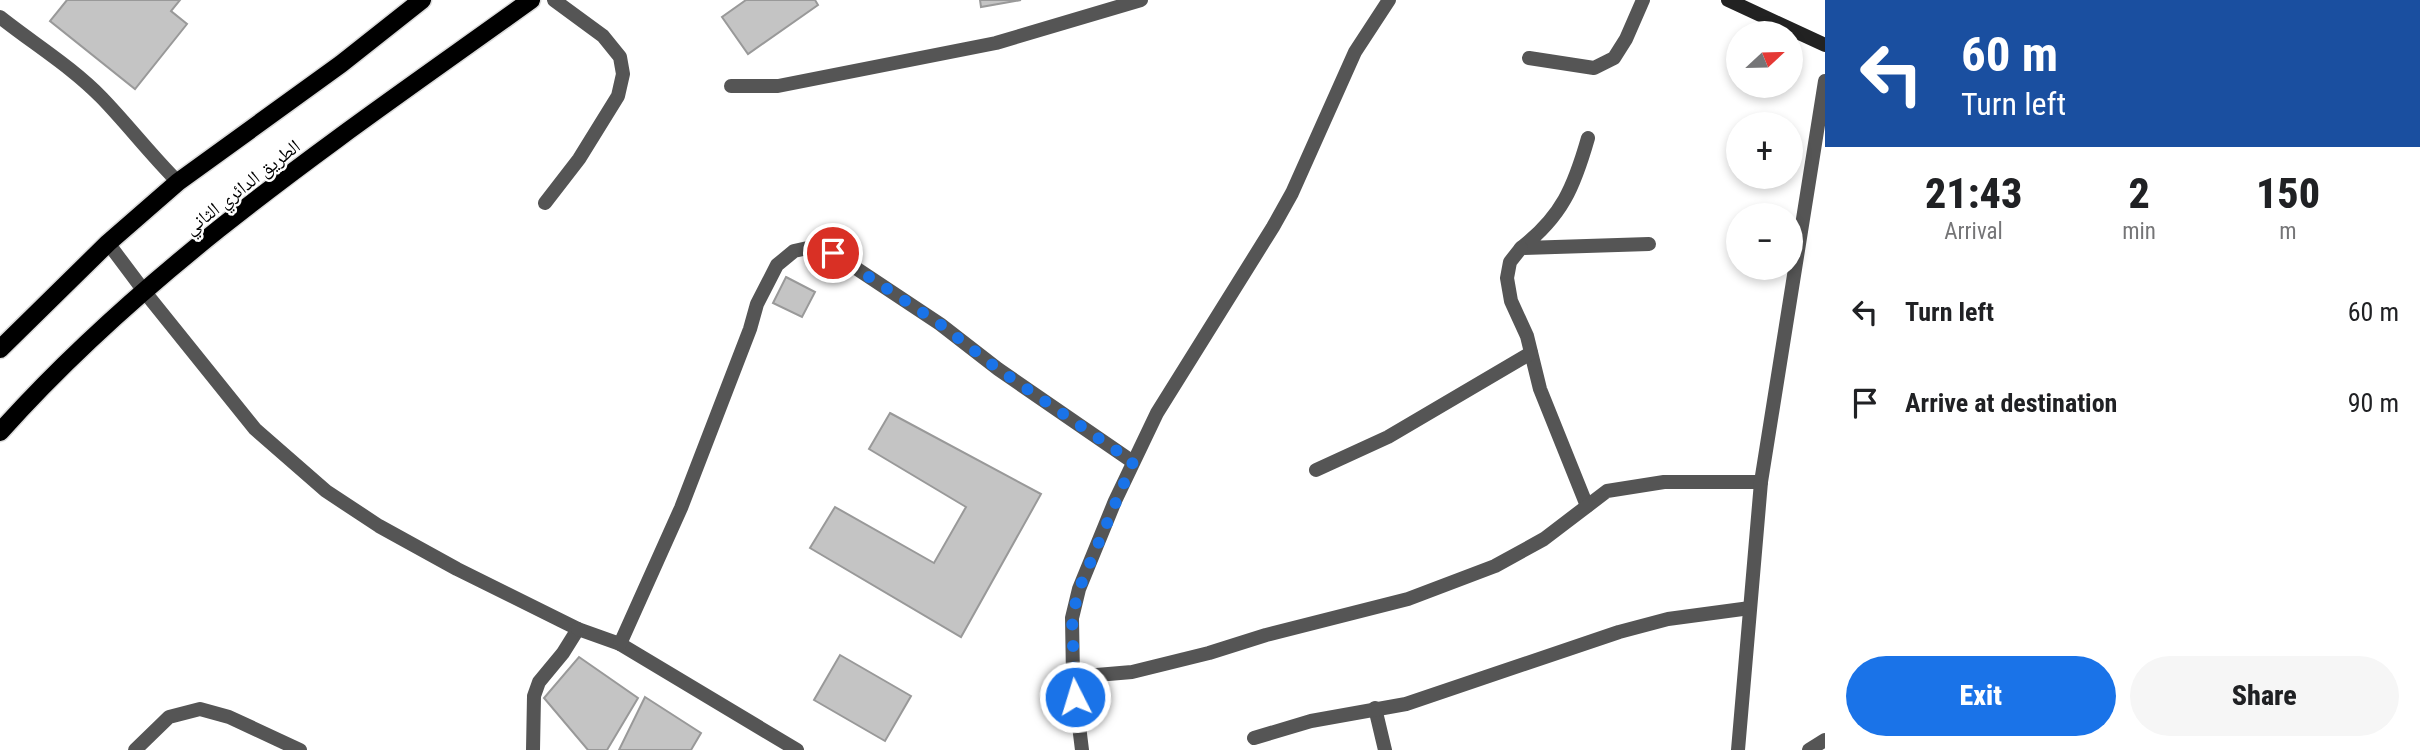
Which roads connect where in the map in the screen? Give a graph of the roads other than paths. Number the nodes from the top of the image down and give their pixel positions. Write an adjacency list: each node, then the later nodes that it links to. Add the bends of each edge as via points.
1 (422, 0): 14 (main road, الطريق الدائري الثاني)
2 (531, 0): 19 (main road, الطريق الدائري الثاني, via 250,204)
3 (554, 0): 15 (street, via 603,36 620,57 623,74 618,96)
4 (1141, 0): 12 (street, via 996,43 778,86)
5 (1389, 0): 23 (street, via 1355,52 1292,192 1157,413)
6 (1643, 0): 10 (street, via 1614,58 1594,68)
7 (1728, 0): 9 (main road)
8 (0, 18): 14 (street, via 101,97)
9 (1825, 45)
10 (1529, 58)
11 (1825, 81): 25 (street)
12 (732, 86)
13 (1588, 138): 18 (street, via 1564,202 1542,231)
14 (178, 182): 16 (main road, الطريق الدائري الثاني)
15 (545, 204)
16 (108, 243): 19 (street); 20 (main road, الطريق الدائري الثاني)
17 (1649, 244): 18 (street)
18 (1521, 248): 21 (street, via 1510,262 1507,278)
19 (144, 291): 22 (main road, الطريق الدائري الثاني); 28 (street, via 255,429 326,491 457,569)
20 (0, 349)
21 (1531, 353): 24 (street, via 1388,437); 26 (street)
22 (0, 432)
23 (1133, 462): 29 (street, via 833,253 812,247 794,251 777,265 757,304 681,508); 30 (street, via 1079,589 1072,618)
24 (1315, 470)
25 (1761, 482): 26 (street, via 1664,481 1607,491); 27 (street)
26 (1587, 506): 30 (street, via 1545,539 1495,566 1408,599 1132,672)
27 (1751, 608): 31 (street, via 1679,617 1619,632 1406,704); 40 (street)
28 (578, 629): 29 (street); 36 (street, via 539,682 534,696)
29 (620, 644): 37 (street)
30 (1073, 677): 38 (street)
31 (1375, 708): 32 (street); 39 (street)
32 (1254, 738)
33 (1825, 740): 41 (street)
34 (135, 750): 35 (street, via 169,717 200,709 229,717)
35 (300, 750)
36 (533, 750)
37 (797, 750)
38 (1082, 750)
39 (1385, 750)
40 (1738, 750)
41 (1810, 750)

